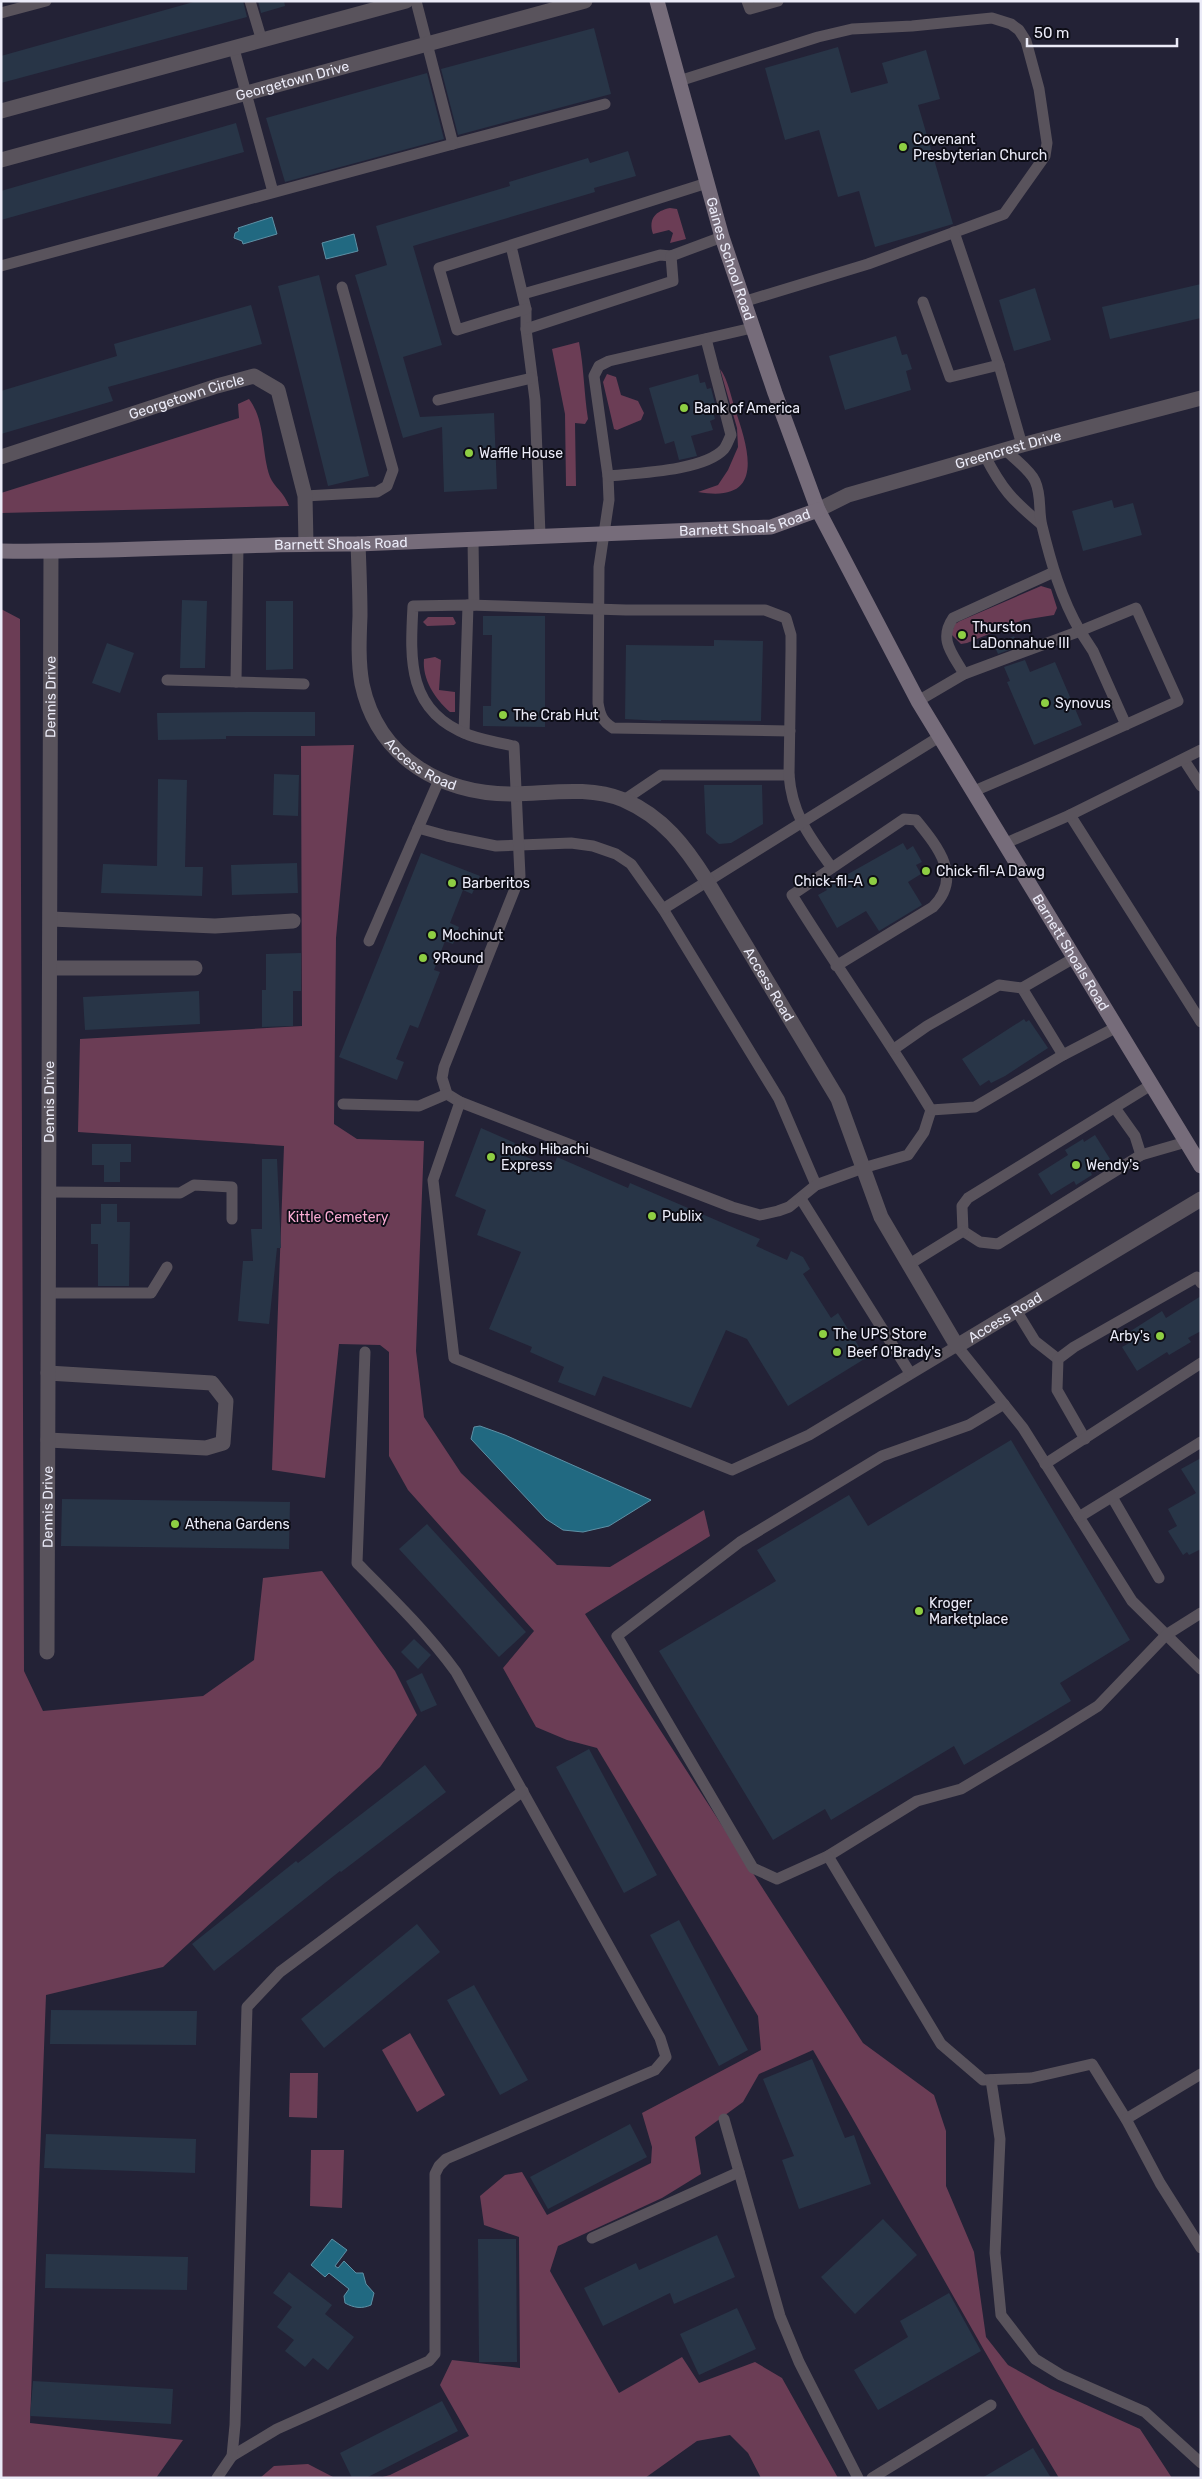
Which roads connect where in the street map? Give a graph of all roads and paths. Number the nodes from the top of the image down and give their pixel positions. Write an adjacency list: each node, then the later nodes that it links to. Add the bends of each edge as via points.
1 (46, 1): 9 (lane)
2 (250, 1): 10 (lane)
3 (406, 1): 10 (street)
4 (416, 1): 11 (lane)
5 (585, 1): 11 (street, Georgetown Drive)
6 (658, 1): 13 (main road, Gaines School Road)
7 (778, 1): 8 (lane)
8 (749, 5)
9 (1, 13)
10 (262, 41): 12 (street)
11 (426, 44): 14 (street, Georgetown Drive); 17 (lane)
12 (234, 49): 14 (lane); 16 (street)
13 (679, 81): 19 (main road, Gaines School Road); 21 (lane, via 818,36 852,29 992,18 1011,24 1026,41 1031,60 1047,143 1045,156 1004,214)
14 (245, 92): 18 (street, Georgetown Drive); 20 (lane)
15 (605, 104): 17 (lane)
16 (1, 110)
17 (453, 144): 20 (lane)
18 (1, 160)
19 (707, 183): 22 (main road, Gaines School Road); 23 (lane)
20 (273, 192): 25 (lane)
21 (954, 232): 28 (lane, via 868,264); 34 (lane)
22 (722, 237): 24 (lane); 28 (main road, Gaines School Road)
23 (511, 246): 27 (lane); 30 (lane, via 439,268 457,330)
24 (671, 256): 27 (lane, via 660,255); 32 (lane, via 673,282)
25 (1, 266)
26 (342, 287): 43 (lane, via 393,470 387,486 377,492)
27 (523, 294): 30 (lane)
28 (743, 302): 31 (main road, Gaines School Road)
29 (923, 302): 34 (lane, via 950,377)
30 (526, 309): 32 (lane)
31 (752, 328): 33 (lane); 44 (main road, Gaines School Road)
32 (526, 329): 35 (lane)
33 (706, 339): 42 (lane, via 598,366 594,376); 42 (lane, via 731,435 725,448 710,459 672,469)
34 (999, 365): 38 (lane)
35 (532, 378): 37 (lane); 47 (lane)
36 (1201, 398): 38 (street, Greencrest Drive)
37 (438, 400)
38 (1022, 445): 39 (street, Greencrest Drive)
39 (1006, 450): 40 (street, Greencrest Drive); 45 (lane, via 1035,479 1041,501)
40 (985, 456): 44 (street, Greencrest Drive, via 848,495); 45 (lane, via 1001,486)
41 (1, 457): 43 (street, Georgetown Circle, via 254,376 278,390)
42 (608, 476): 46 (lane, via 609,500)
43 (304, 496): 49 (street, Georgetown Circle)
44 (818, 510): 46 (main road, Barnett Shoals Road, via 771,528); 62 (main road, Barnett Shoals Road)
45 (1041, 524): 54 (lane)
46 (603, 534): 47 (main road, Barnett Shoals Road); 56 (lane, via 598,567)
47 (540, 535): 48 (main road, Barnett Shoals Road)
48 (473, 539): 50 (main road, Barnett Shoals Road); 55 (lane)
49 (306, 544): 50 (main road, Barnett Shoals Road); 51 (main road, Barnett Shoals Road)
50 (358, 544): 70 (street, Access Road, via 360,662 366,699 379,726 399,752)
51 (238, 546): 53 (main road, Barnett Shoals Road); 60 (lane)
52 (1, 551): 53 (main road, Barnett Shoals Road)
53 (51, 552): 83 (street, Dennis Drive)
54 (1054, 572): 57 (lane, via 1066,607); 58 (lane, via 953,618 946,632 946,641)
55 (471, 605): 56 (lane); 65 (lane); 65 (lane, via 413,606 410,653 414,678 428,704 446,722)
56 (599, 608): 64 (lane, via 765,610 786,618 791,635); 64 (lane, via 598,703 605,723 627,730)
57 (1080, 631): 58 (lane); 63 (lane); 63 (lane, via 1136,608 1178,701)
58 (964, 674): 62 (lane)
59 (167, 680): 60 (lane)
60 (236, 682): 61 (lane)
61 (304, 684)
62 (918, 701): 66 (main road, Barnett Shoals Road)
63 (1126, 724): 72 (lane)
64 (790, 731): 69 (lane)
65 (464, 733): 73 (lane, via 514,746)
66 (939, 738): 72 (main road, Barnett Shoals Road); 76 (lane)
67 (1201, 750): 68 (lane)
68 (1184, 760): 71 (lane); 75 (lane)
69 (789, 775): 74 (lane, via 662,775); 76 (lane, via 791,796)
70 (439, 780): 73 (street, Access Road, via 472,790); 77 (lane)
71 (1201, 786)
72 (972, 792): 78 (main road, Barnett Shoals Road)
73 (514, 794): 74 (street, Access Road, via 579,790); 79 (lane)
74 (624, 800): 81 (street, Access Road, via 672,832)
75 (1070, 815): 78 (lane); 91 (lane)
76 (801, 823): 80 (lane); 81 (lane)
77 (418, 828): 79 (lane, via 483,844); 85 (lane)
78 (1004, 844): 86 (main road, Barnett Shoals Road)
79 (517, 846): 82 (lane, via 571,843 603,848 631,864); 96 (lane, via 520,876 444,1067 442,1078)
80 (832, 868): 87 (lane, via 792,895); 87 (lane, via 904,819 916,820 924,830 947,868 948,876 943,897 933,907)
81 (706, 881): 82 (lane); 104 (street, Access Road, via 838,1099)
82 (663, 908): 105 (lane, via 779,1099)
83 (51, 919): 84 (street, via 215,926); 88 (street, Dennis Drive)
84 (293, 921)
85 (370, 941)
86 (1074, 958): 90 (lane); 92 (main road, Barnett Shoals Road)
87 (836, 966): 93 (lane)
88 (51, 968): 89 (street); 106 (street, Dennis Drive)
89 (195, 968)
90 (1022, 988): 93 (lane, via 999,985); 94 (lane)
91 (1201, 1022)
92 (1115, 1028): 94 (lane); 95 (main road, Barnett Shoals Road)
93 (894, 1049): 100 (lane)
94 (1062, 1055): 100 (lane, via 975,1108)
95 (1150, 1085): 99 (lane); 101 (main road, Barnett Shoals Road)
96 (447, 1094): 97 (lane); 98 (lane, via 419,1106)
97 (460, 1102): 108 (lane, via 760,1215 789,1207); 121 (lane, via 432,1180 454,1358 732,1470 810,1435)
98 (343, 1104)
99 (1115, 1108): 102 (lane, via 1135,1136); 110 (lane, via 968,1198 962,1206)
100 (931, 1110): 104 (lane, via 924,1132 908,1155)
101 (1186, 1142): 102 (lane); 103 (main road, Barnett Shoals Road)
102 (1141, 1154): 110 (lane, via 998,1244 980,1242)
103 (1201, 1166)
104 (862, 1168): 105 (lane); 111 (street, Access Road, via 881,1217)
105 (816, 1185): 108 (lane)
106 (50, 1192): 109 (lane, via 180,1193 194,1185 232,1187); 114 (street, Dennis Drive)
107 (1201, 1198): 115 (street, Access Road)
108 (800, 1199): 121 (lane)
109 (232, 1219)
110 (963, 1231): 111 (lane)
111 (908, 1265): 116 (street, Access Road)
112 (167, 1267): 114 (lane, via 151,1293)
113 (1199, 1280): 118 (lane, via 1074,1347)
114 (49, 1293): 120 (street, Dennis Drive)
115 (1016, 1310): 116 (street, Access Road); 118 (lane, via 1035,1341)
116 (957, 1346): 121 (lane); 122 (lane)
117 (364, 1352): 134 (lane, via 357,1563 437,1646 456,1672)
118 (1058, 1360): 123 (lane, via 1056,1390)
119 (1201, 1363): 123 (lane)
120 (48, 1373): 124 (street, Dennis Drive); 124 (street, via 212,1383 226,1400 223,1443 206,1448)
121 (910, 1373)
122 (1004, 1404): 126 (lane); 135 (lane, via 969,1425 882,1456 740,1542 617,1636 753,1868 777,1879)
123 (1085, 1439): 126 (lane)
124 (48, 1440): 132 (street, Dennis Drive)
125 (1201, 1442): 127 (lane)
126 (1045, 1464): 128 (lane)
127 (1112, 1497): 128 (lane); 129 (lane)
128 (1079, 1517): 131 (lane, via 1132,1602)
129 (1160, 1578)
130 (1201, 1613): 131 (lane)
131 (1166, 1635): 133 (lane); 135 (lane, via 1098,1706 961,1789 917,1801)
132 (47, 1652)
133 (1201, 1669)
134 (524, 1791): 145 (lane, via 280,1972 247,2007); 145 (lane, via 660,2038 666,2057 655,2070 446,2159 435,2174 434,2354 429,2361 277,2429)
135 (828, 1856): 137 (lane, via 941,2044 983,2080)
136 (1201, 2074): 139 (lane)
137 (991, 2080): 139 (lane, via 1031,2078 1092,2064); 146 (lane, via 1000,2139 994,2253 1001,2315 1035,2359 1061,2375 1145,2412)
138 (724, 2119): 140 (lane)
139 (1126, 2119): 142 (lane, via 1160,2183)
140 (739, 2172): 141 (lane); 148 (lane, via 780,2316 799,2362)
141 (592, 2238)
142 (1201, 2248)
143 (991, 2405): 149 (lane)
144 (1201, 2445): 146 (lane)
145 (232, 2456): 147 (lane)
146 (1198, 2459)
147 (217, 2478)
148 (858, 2478)
149 (872, 2478)

